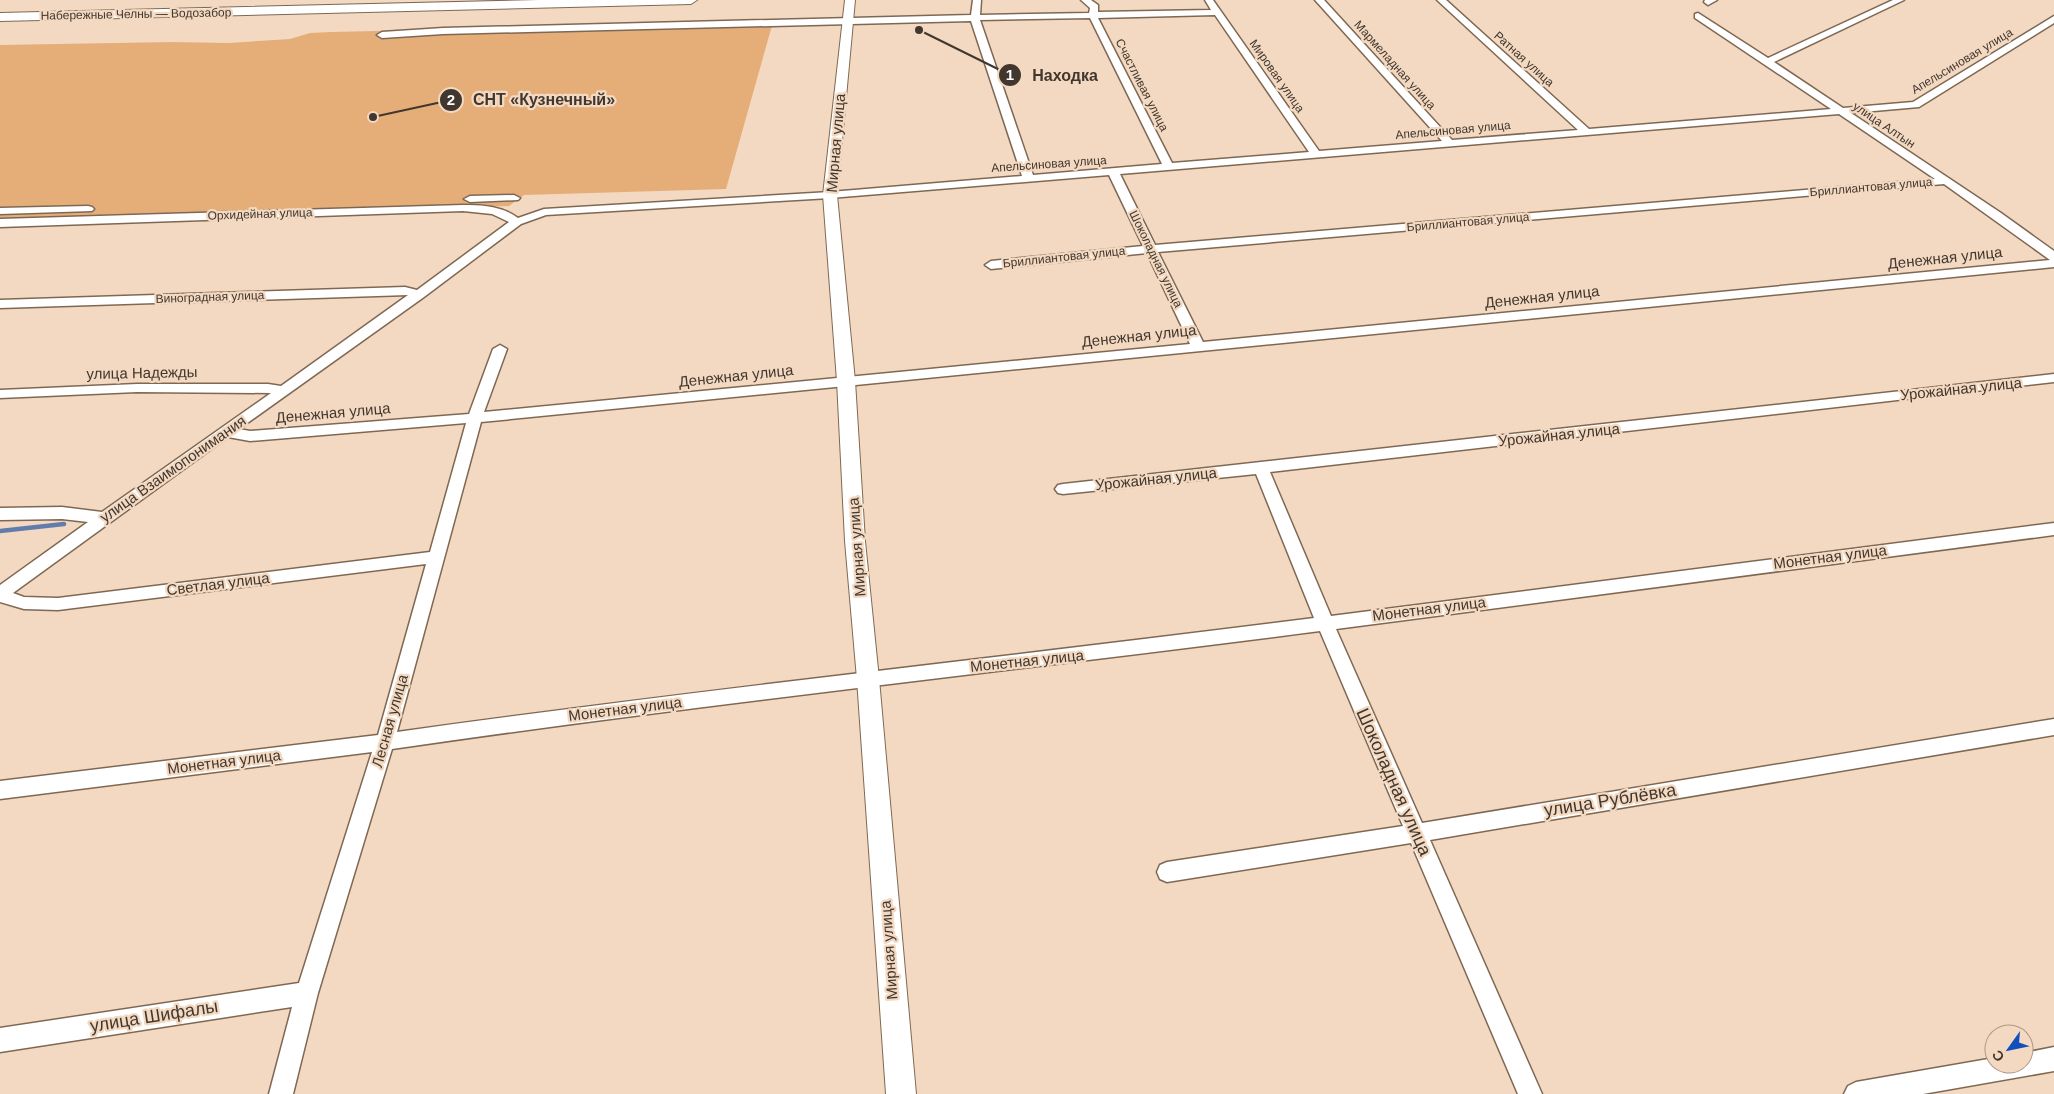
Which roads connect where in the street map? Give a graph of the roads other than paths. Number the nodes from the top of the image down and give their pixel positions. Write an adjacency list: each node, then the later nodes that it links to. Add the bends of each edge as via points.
1 (691, 0): 9 (main road, Набережные Челны — Водозабор)
2 (850, 0): 16 (street, Мирная улица)
3 (977, 0): 14 (street)
4 (1086, 0): 11 (street, Счастливая улица, via 1095,7)
5 (1209, 0): 10 (street, Мировая улица)
6 (1900, 0): 18 (street)
7 (1320, 2): 21 (street, Мармеладная улица)
8 (1444, 3): 20 (street, Ратная улица)
9 (427, 4): 13 (main road, Набережные Челны — Водозабор)
10 (1217, 12): 11 (street); 22 (street, Мировая улица)
11 (1093, 16): 14 (street); 23 (street, Счастливая улица)
12 (1698, 16): 18 (street, улица Алтын)
13 (0, 17)
14 (975, 19): 16 (street); 25 (street)
15 (2054, 19): 19 (street, Апельсиновая улица, via 1915,105)
16 (848, 22): 17 (street); 27 (street, Мирная улица)
17 (382, 35)
18 (1767, 62): 19 (street, улица Алтын)
19 (1840, 111): 20 (street, Апельсиновая улица); 26 (street, улица Алтын)
20 (1585, 131): 21 (street, Апельсиновая улица)
21 (1449, 143): 22 (street, Апельсиновая улица)
22 (1316, 154): 23 (street, Апельсиновая улица)
23 (1168, 166): 24 (street, Апельсиновая улица)
24 (1113, 171): 25 (street, Апельсиновая улица); 32 (street, Шоколадная улица)
25 (1028, 177): 27 (street, Апельсиновая улица)
26 (1945, 181): 32 (street, Бриллиантовая улица); 33 (street, улица Алтын)
27 (830, 195): 30 (street, Апельсиновая улица, via 544,212); 41 (street, Мирная улица)
28 (514, 198): 29 (street)
29 (0, 212)
30 (517, 222): 31 (street, Орхидейная улица, via 507,214 492,210 463,208); 36 (street, улица Взаимопонимания)
31 (0, 223)
32 (1151, 249): 35 (street, Бриллиантовая улица); 38 (street, Шоколадная улица)
33 (2054, 257)
34 (2054, 263): 38 (street, Денежная улица)
35 (991, 265)
36 (420, 294): 37 (street, Виноградная улица, via 405,291); 42 (street, улица Взаимопонимания)
37 (0, 304)
38 (1198, 346): 41 (street, Денежная улица)
39 (500, 348): 44 (street, Лесная улица)
40 (2054, 378): 46 (street, Урожайная улица)
41 (846, 382): 44 (street, Денежная улица); 54 (street, Мирная улица, via 855,541)
42 (285, 391): 43 (street, улица Надежды, via 268,388 137,388); 45 (street, улица Взаимопонимания)
43 (0, 394)
44 (475, 418): 45 (street, Денежная улица, via 250,436); 51 (street, Лесная улица)
45 (227, 432): 49 (street, улица Взаимопонимания)
46 (1261, 468): 47 (street, Урожайная улица); 53 (street, Шоколадная улица)
47 (1063, 489)
48 (0, 514): 49 (street, via 62,513)
49 (103, 518): 52 (street, улица Взаимопонимания)
50 (2054, 529): 53 (street, Монетная улица)
51 (437, 557): 52 (street, Светлая улица, via 58,604 24,603); 56 (street, Лесная улица)
52 (0, 595)
53 (1325, 623): 54 (street, Монетная улица); 58 (street, Шоколадная улица)
54 (868, 679): 56 (street, Монетная улица, via 565,716); 64 (street, Мирная улица)
55 (2054, 726): 58 (street, улица Рублёвка)
56 (385, 742): 57 (street, Монетная улица); 60 (street, Лесная улица)
57 (0, 790)
58 (1417, 832): 59 (street, улица Рублёвка); 65 (street, Шоколадная улица)
59 (1167, 872)
60 (307, 993): 61 (street, улица Шифалы); 63 (street, Лесная улица)
61 (0, 1040)
62 (2054, 1060): 66 (street)
63 (281, 1094)
64 (901, 1094)
65 (1530, 1094)
66 (1856, 1094)

